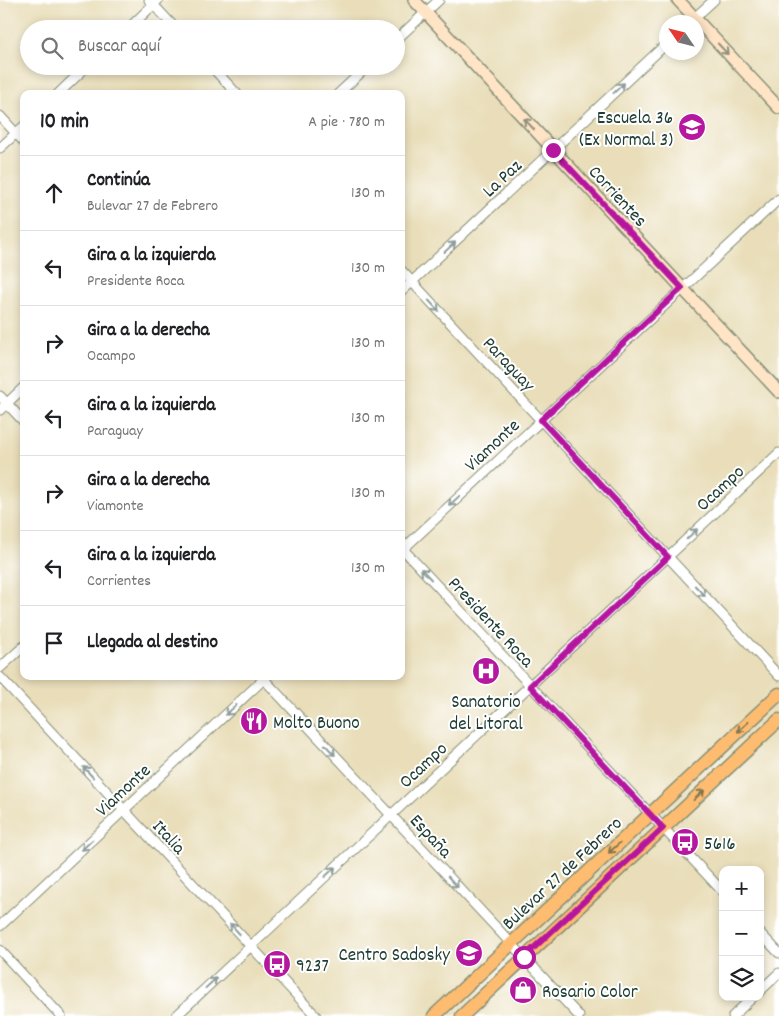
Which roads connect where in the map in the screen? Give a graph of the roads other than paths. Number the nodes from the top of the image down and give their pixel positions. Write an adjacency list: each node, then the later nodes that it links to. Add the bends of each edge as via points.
1 (414, 0): 6 (main road, Corrientes)
2 (439, 0): 6 (street)
3 (678, 0): 7 (main road)
4 (714, 0): 8 (street)
5 (154, 2): 9 (street); 10 (street)
6 (426, 13): 11 (street); 26 (main road, Corrientes, one-way to 6)
7 (688, 15)
8 (698, 15)
9 (137, 20)
10 (169, 20)
11 (405, 32)
12 (704, 32): 20 (main road, one-way to 20)
13 (659, 51): 26 (street, La Paz, one-way to 13)
14 (78, 75): 17 (street)
15 (219, 75): 18 (street)
16 (358, 75): 19 (street)
17 (62, 90)
18 (233, 90)
19 (342, 90)
20 (779, 108)
21 (0, 116): 23 (street)
22 (20, 130): 23 (street)
23 (16, 133): 24 (street); 25 (street)
24 (20, 138)
25 (0, 148)
26 (553, 150): 29 (street, La Paz, one-way to 26); 31 (main road, Corrientes)
27 (779, 199): 31 (street, Viamonte)
28 (405, 274): 29 (street, Paraguay)
29 (412, 282): 30 (street, La Paz); 36 (street, Paraguay, one-way to 36)
30 (405, 288)
31 (682, 288): 33 (main road, Corrientes); 36 (street, Viamonte)
32 (20, 390): 34 (street)
33 (779, 392)
34 (2, 403): 35 (street)
35 (20, 419)
36 (541, 420): 38 (street, Viamonte, one-way to 38); 40 (street, Paraguay)
37 (779, 453): 40 (street, Ocampo, one-way to 37)
38 (405, 546)
39 (405, 552): 47 (street, Presidente Roca, one-way to 39)
40 (668, 557): 43 (street, Paraguay, one-way to 43); 47 (street, Ocampo)
41 (20, 650): 42 (street)
42 (0, 668)
43 (779, 676)
44 (0, 677): 50 (street, Italia, one-way to 44)
45 (261, 680): 50 (street, Viamonte, one-way to 50)
46 (267, 680): 52 (street, España, one-way to 52)
47 (530, 686): 51 (street, Presidente Roca); 52 (street, Ocampo)
48 (779, 694): 51 (main road, Bulevar 27 de Febrero, one-way to 51)
49 (779, 720): 53 (main road, Bulevar 27 de Febrero, one-way to 49)
50 (124, 810): 55 (street, Viamonte, one-way to 55); 58 (street, Italia, one-way to 50)
51 (650, 814): 53 (street, Presidente Roca); 57 (main road, Bulevar 27 de Febrero, one-way to 57)
52 (391, 815): 57 (street, España, one-way to 57); 58 (street, Ocampo, one-way to 52)
53 (663, 828): 54 (street, Presidente Roca); 61 (main road, Bulevar 27 de Febrero)
54 (719, 888)
55 (0, 926)
56 (764, 937): 60 (street)
57 (511, 944): 61 (street, España); 68 (main road, Bulevar 27 de Febrero)
58 (251, 946): 66 (street, Ocampo, one-way to 58); 67 (street, Italia)
59 (0, 950): 65 (street)
60 (779, 953)
61 (524, 957): 69 (main road, Bulevar 27 de Febrero); 70 (street, España)
62 (779, 973): 63 (street)
63 (764, 987)
64 (749, 1001): 71 (street)
65 (61, 1016)
66 (176, 1016)
67 (316, 1016)
68 (434, 1016)
69 (462, 1016)
70 (579, 1016)
71 (733, 1016)

